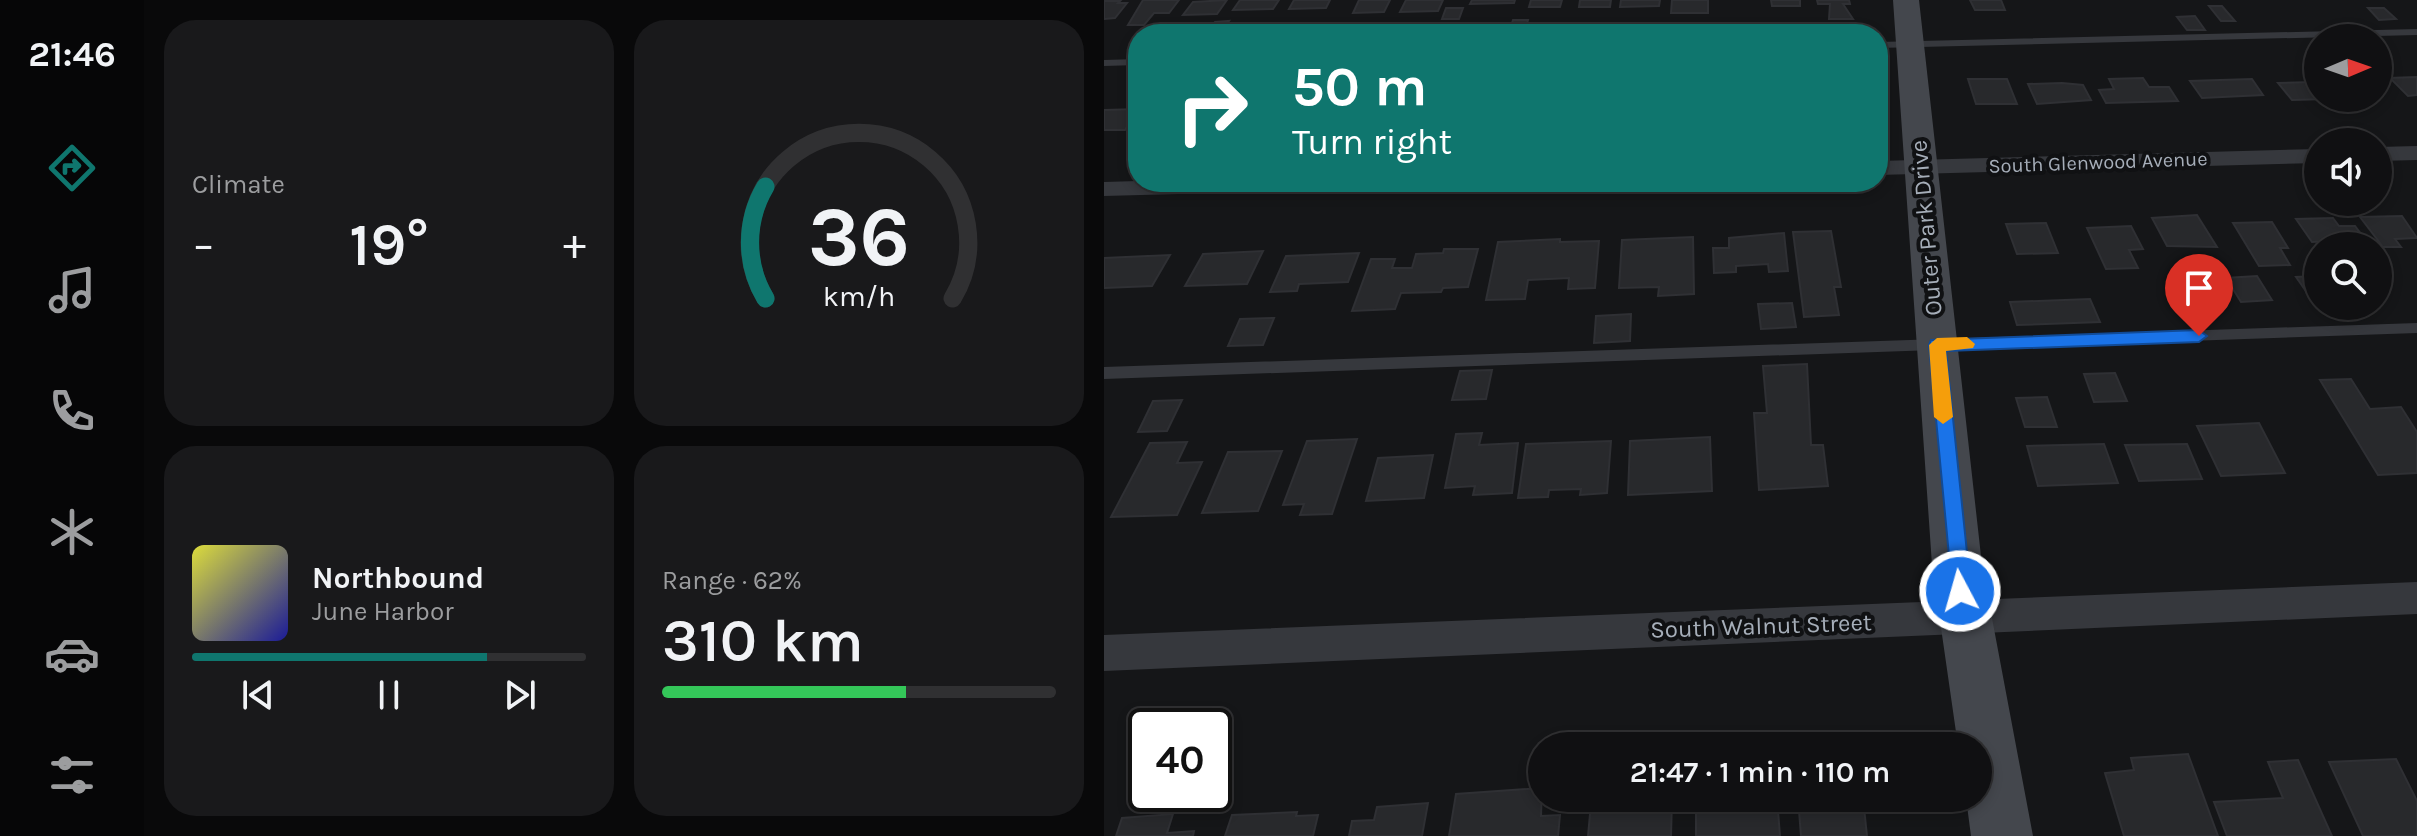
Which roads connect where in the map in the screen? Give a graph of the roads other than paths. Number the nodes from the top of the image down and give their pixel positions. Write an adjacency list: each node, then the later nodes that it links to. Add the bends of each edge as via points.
1 (1906, 0): 3 (street, Outer Park Drive)
2 (2417, 32): 3 (lane)
3 (1894, 44): 9 (street, Outer Park Drive)
4 (1128, 62): 5 (lane)
5 (1104, 63)
6 (2417, 153): 7 (street)
7 (2392, 154)
8 (2304, 156): 9 (street, South Glenwood Avenue)
9 (1899, 167): 13 (street, Outer Park Drive)
10 (1128, 188): 11 (street)
11 (1104, 189)
12 (2417, 328): 13 (lane)
13 (1937, 345): 14 (lane); 16 (street, Outer Park Drive)
14 (1104, 373)
15 (2417, 598): 16 (street, South Walnut Street)
16 (1963, 618): 17 (street, South Walnut Street); 18 (street, Outer Park Drive)
17 (1104, 653)
18 (2002, 836)

